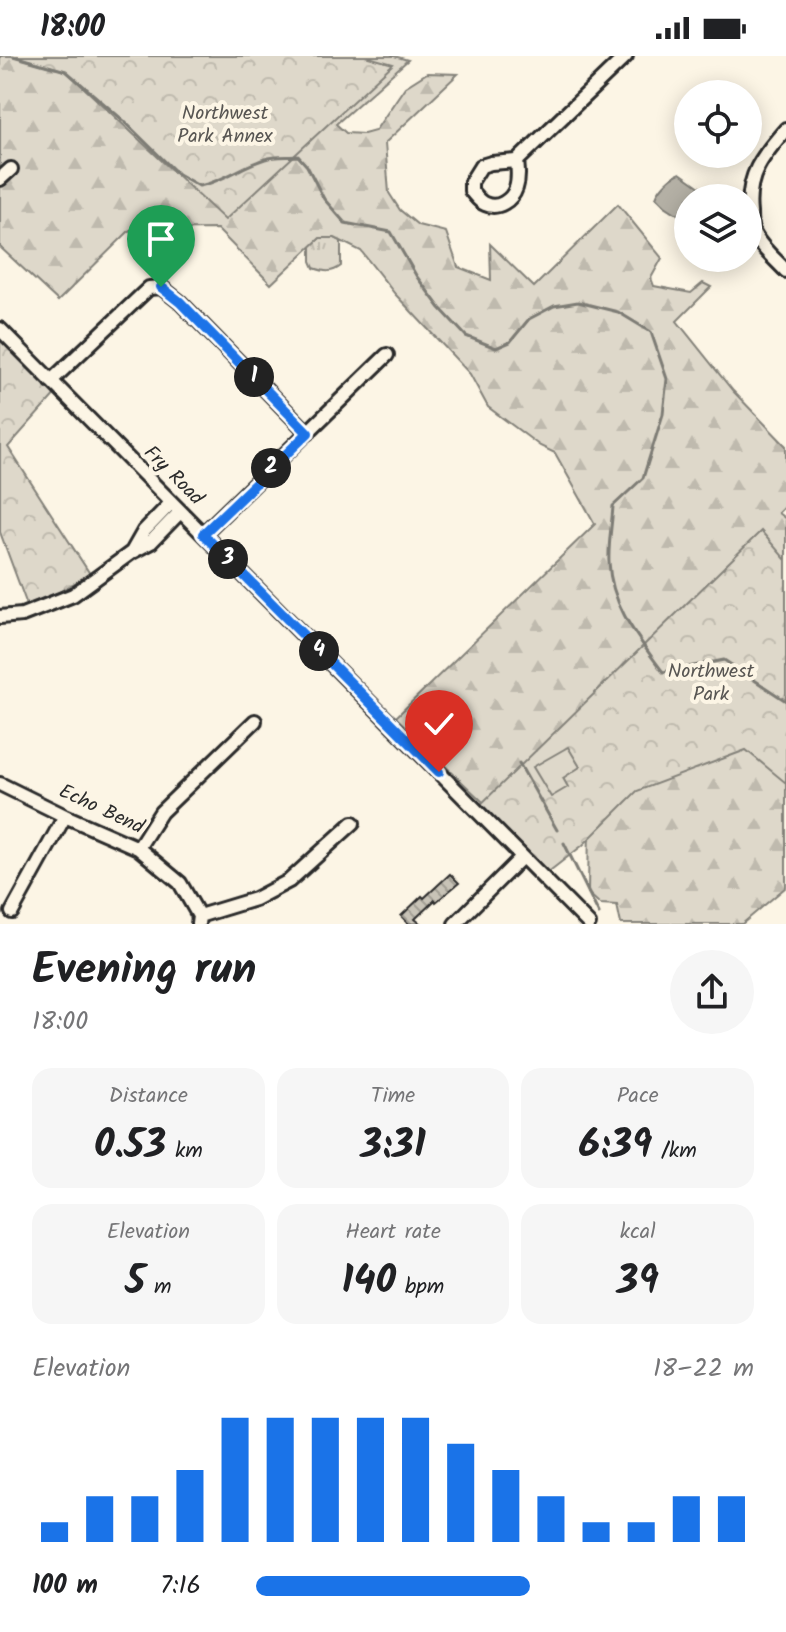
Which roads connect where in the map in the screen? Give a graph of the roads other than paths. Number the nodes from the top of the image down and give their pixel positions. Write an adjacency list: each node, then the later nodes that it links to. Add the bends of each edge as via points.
1 (626, 56): 3 (street)
2 (786, 129): 6 (street, via 755,169 748,199 751,228)
3 (517, 161)
4 (11, 169): 5 (street)
5 (0, 179)
6 (786, 271)
7 (0, 329): 9 (street, Fry Road)
8 (387, 355): 10 (street)
9 (51, 381): 10 (street, via 149,288 161,287); 11 (street, Fry Road)
10 (308, 433): 12 (street)
11 (176, 507): 12 (street, Fry Road); 13 (street, via 144,531 132,552 73,595 22,615)
12 (203, 534): 19 (street, Fry Road)
13 (0, 617)
14 (255, 721): 18 (street, via 161,812)
15 (0, 784): 16 (street, Echo Bend)
16 (65, 816): 18 (street, Echo Bend); 20 (street)
17 (353, 823): 22 (street, via 289,881)
18 (138, 848): 22 (street, Echo Bend, via 180,883)
19 (522, 857): 21 (street); 24 (street, Fry Road)
20 (12, 912)
21 (470, 919): 23 (street)
22 (198, 920)
23 (455, 924)
24 (589, 924)

